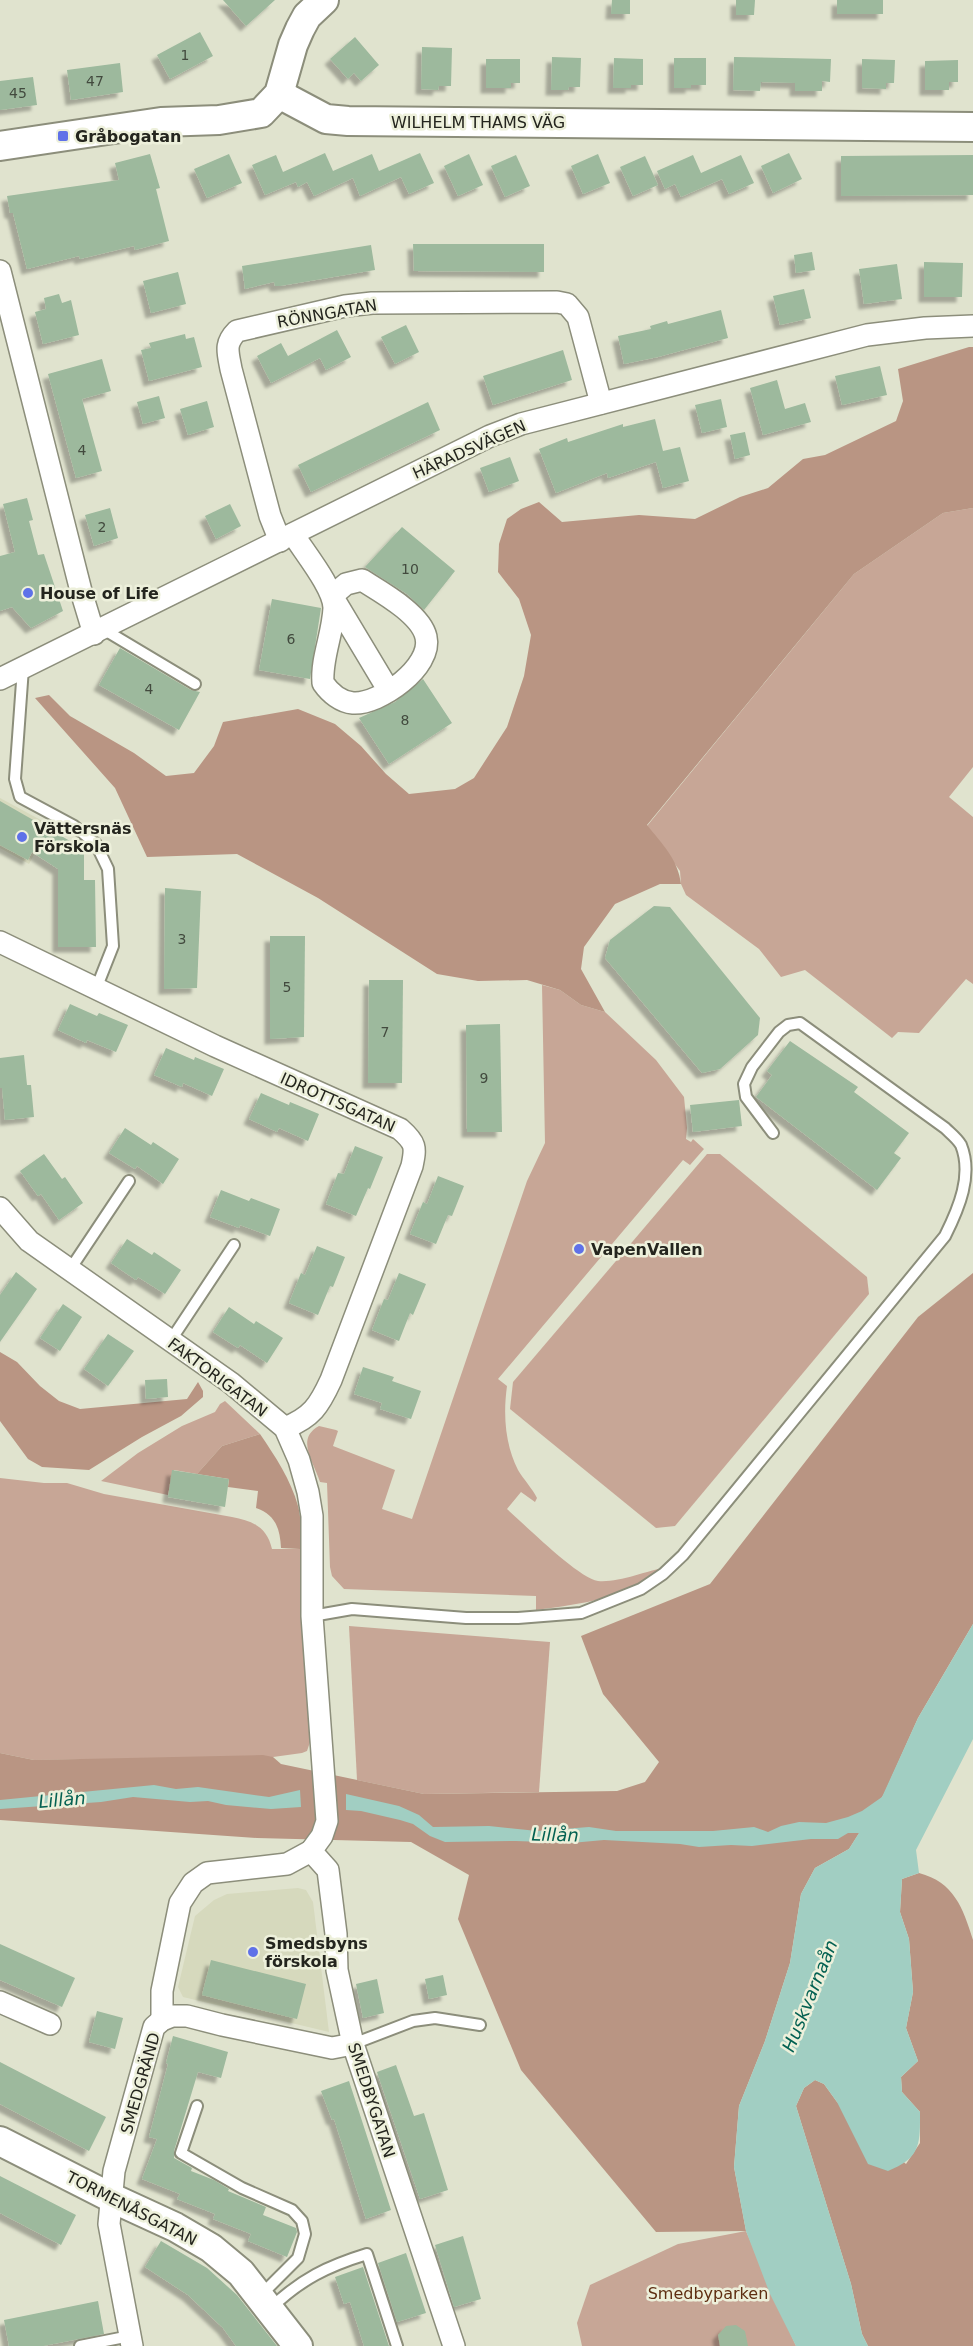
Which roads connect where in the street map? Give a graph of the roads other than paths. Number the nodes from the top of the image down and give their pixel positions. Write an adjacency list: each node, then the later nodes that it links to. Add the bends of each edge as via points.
1 (324, 0): 2 (street, via 300,29)
2 (279, 94): 3 (street, WILHELM THAMS VÄG, via 326,119 348,122); 4 (street, via 261,113 244,117 161,122)
3 (973, 127)
4 (0, 146)
5 (0, 271): 10 (street, via 81,591)
6 (973, 326): 7 (street, HÄRADSVÄGEN, via 867,335)
7 (601, 403): 8 (street, HÄRADSVÄGEN, via 490,436); 8 (street, RÖNNGATAN, via 578,317 567,304 557,302 372,303 237,331 229,339 227,349 231,369 270,516)
8 (286, 538): 9 (street, RÖNNGATAN); 10 (street, HÄRADSVÄGEN)
9 (332, 596): 14 (street, RÖNNGATAN); 14 (street, via 334,609 323,683 338,698 352,703 369,701); 14 (street, via 346,584 362,580 421,625 427,639 424,654 410,676)
10 (98, 632): 11 (street, HÄRADSVÄGEN); 13 (lane)
11 (23, 668): 12 (street, HÄRADSVÄGEN); 16 (lane, via 15,779 20,797 74,826 96,844 108,869 112,946)
12 (0, 679)
13 (195, 684)
14 (389, 691)
15 (0, 942): 16 (street, IDROTTSGATAN)
16 (96, 989): 23 (street, IDROTTSGATAN, via 400,1129 416,1150 321,1403 313,1413)
17 (773, 1133): 24 (lane, via 746,1097 744,1084 779,1032 800,1023 945,1128 967,1157 968,1184 945,1236 683,1555 641,1589 581,1613 466,1618 351,1610)
18 (129, 1181): 21 (lane)
19 (0, 1208): 21 (street, FAKTORIGATAN, via 29,1241)
20 (234, 1245): 22 (lane)
21 (69, 1271): 22 (street, FAKTORIGATAN)
22 (171, 1340): 23 (street, FAKTORIGATAN)
23 (285, 1428): 24 (street, FAKTORIGATAN, via 302,1471 312,1516)
24 (312, 1616): 25 (street, via 327,1821)
25 (311, 1851): 27 (street, via 287,1864 207,1873 193,1883 180,1903 162,1991); 30 (street, SMEDBYGATAN, via 328,1870 337,1970)
26 (0, 2001): 28 (street)
27 (162, 2020): 30 (street, SMEDGRÄND, via 187,2016 333,2048); 33 (street, SMEDGRÄND, via 154,2027 114,2171)
28 (50, 2024)
29 (480, 2025): 30 (lane, via 435,2018 413,2021)
30 (353, 2044): 39 (street, SMEDBYGATAN)
31 (197, 2106): 34 (lane, via 181,2153 242,2188 292,2210 302,2221 305,2235 298,2258)
32 (0, 2141): 33 (street, TORMENÅSGATAN)
33 (112, 2198): 34 (street, TORMENÅSGATAN, via 211,2248 241,2272); 35 (street, SMEDGRÄND, via 109,2224)
34 (266, 2301): 37 (street, TORMENÅSGATAN); 38 (lane, via 332,2264 367,2253)
35 (131, 2341): 36 (lane)
36 (80, 2346)
37 (298, 2346)
38 (396, 2346)
39 (454, 2346)

